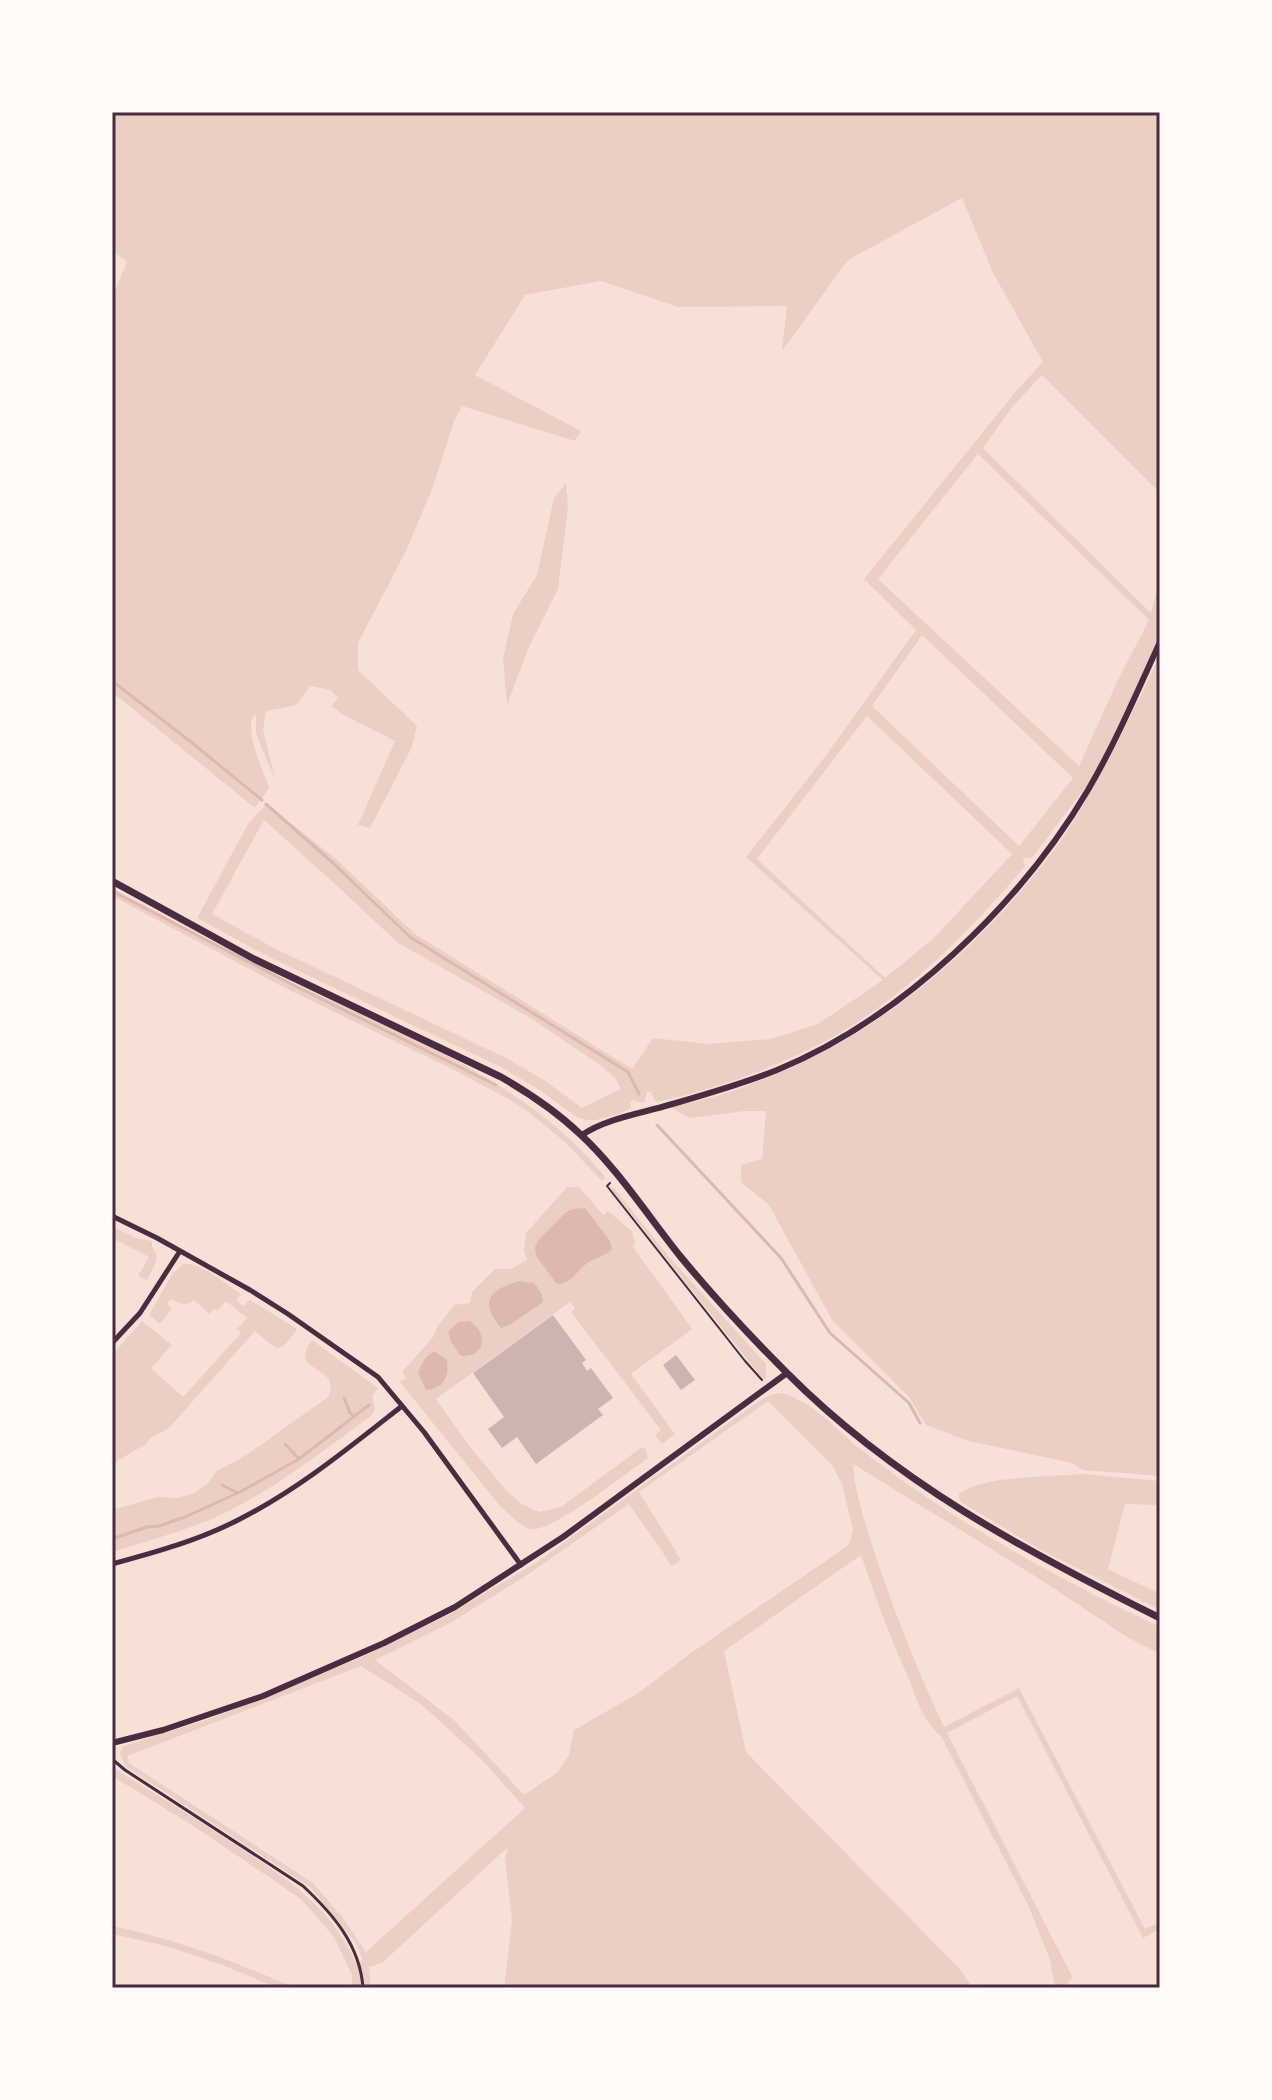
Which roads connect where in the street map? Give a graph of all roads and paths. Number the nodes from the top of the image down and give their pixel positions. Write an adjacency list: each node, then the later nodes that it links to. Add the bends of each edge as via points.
1 (1160, 642): 3 (street, via 1078,805 1034,867 949,957 878,1014 800,1060)
2 (112, 881): 3 (main road, via 254,959 501,1077)
3 (582, 1135): 8 (main road, via 682,1258)
4 (607, 1186): 9 (path)
5 (112, 1216): 6 (street)
6 (180, 1251): 7 (street, via 140,1313); 10 (street, via 353,1359 378,1377)
7 (112, 1343)
8 (787, 1373): 9 (street); 13 (main road, via 862,1440 942,1499 1049,1563)
9 (769, 1387): 12 (street)
10 (402, 1406): 11 (street, via 316,1471 238,1520 166,1550); 12 (street)
11 (112, 1564)
12 (521, 1565): 14 (street, via 455,1607 303,1679 185,1723)
13 (1160, 1618)
14 (112, 1743)
15 (112, 1759): 16 (lane, via 313,1895 354,1948)
16 (363, 1988)

